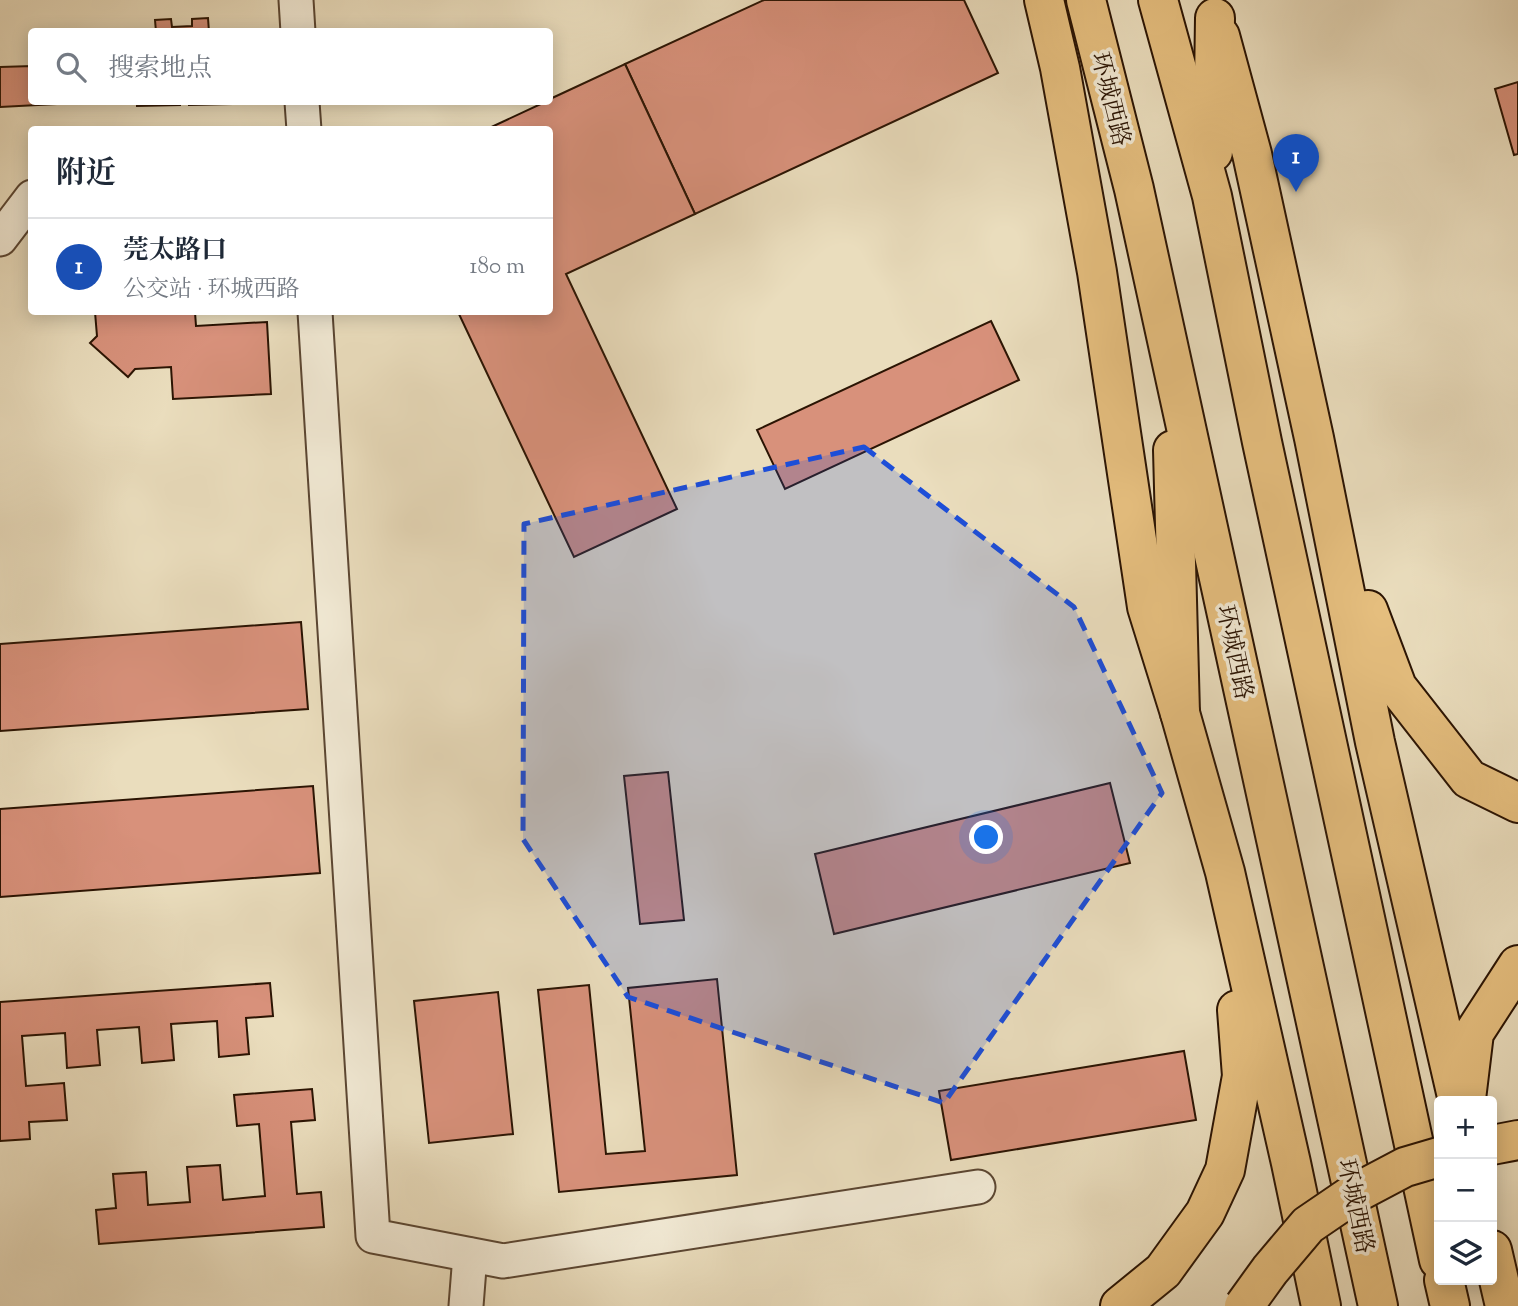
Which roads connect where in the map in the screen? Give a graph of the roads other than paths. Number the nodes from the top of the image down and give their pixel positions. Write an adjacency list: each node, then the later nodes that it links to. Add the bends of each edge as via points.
1 (296, 0): 6 (lane)
2 (1044, 0): 15 (main road, via 1097,272 1147,607)
3 (1086, 0): 13 (main road, 环城西路)
4 (1158, 0): 9 (main road)
5 (1213, 9): 9 (main road); 14 (main road, via 1252,154)
6 (298, 28)
7 (302, 105): 8 (lane)
8 (304, 126)
9 (1212, 196): 25 (main road)
10 (28, 202): 11 (lane)
11 (0, 239)
12 (315, 315): 26 (lane, via 373,1236)
13 (1170, 354): 15 (main road); 33 (main road, 环城西路)
14 (1314, 438): 16 (main road, via 1358,584 1396,687 1469,779); 19 (main road, via 1375,742)
15 (1180, 713): 17 (main road)
16 (1518, 803)
17 (1225, 872): 30 (main road, via 1242,1076 1225,1170 1205,1213 1163,1271); 32 (main road)
18 (1518, 965): 20 (main road, via 1474,1033)
19 (1457, 1096)
20 (1466, 1096)
21 (1518, 1140): 22 (main road)
22 (1497, 1144)
23 (1434, 1158): 31 (main road, bridge, via 1405,1167 1308,1225)
24 (978, 1187): 26 (lane, via 503,1261)
25 (1434, 1238)
26 (470, 1255): 29 (lane)
27 (1497, 1272): 35 (main road)
28 (1445, 1285): 34 (main road)
29 (466, 1306)
30 (1121, 1306)
31 (1244, 1306)
32 (1321, 1306)
33 (1378, 1306)
34 (1450, 1306)
35 (1505, 1306)

